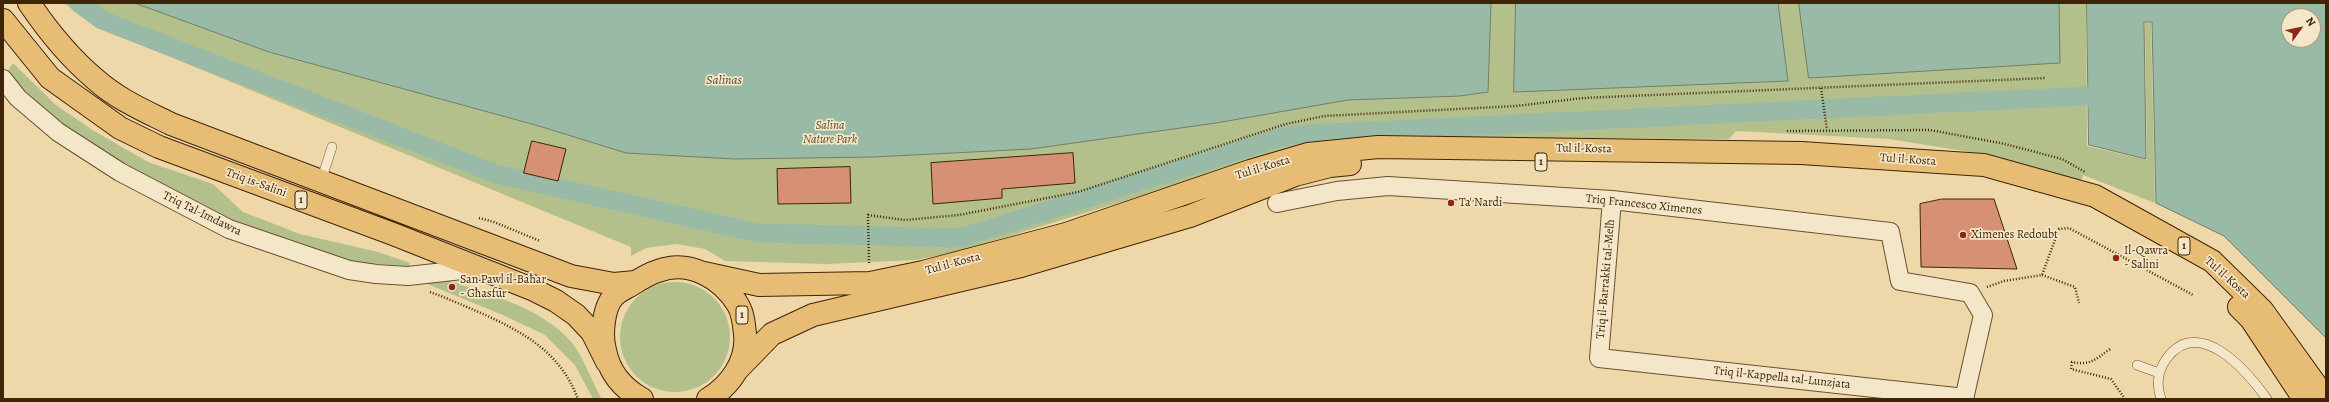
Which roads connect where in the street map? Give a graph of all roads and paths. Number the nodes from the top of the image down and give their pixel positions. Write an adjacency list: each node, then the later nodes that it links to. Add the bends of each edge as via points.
1 (29, 3): 7 (highway, Triq is-Salini / 1, via 52,37 95,80 130,103 171,124)
2 (3, 20): 14 (highway, Triq is-Salini / 1, via 50,78 120,128 159,147)
3 (2046, 78): 5 (path, via 1821,88)
4 (3, 79): 14 (street, Triq Tal-Imdawra, via 18,98 58,132 127,176 229,229 349,270 408,276)
5 (1827, 130)
6 (332, 147): 7 (lane)
7 (321, 181): 18 (highway, Triq is-Salini / 1, via 571,276 591,282)
8 (1612, 200): 9 (street, Triq Francesco Ximenes, via 1388,186 1336,191); 23 (street, Triq il-Barrakki tal-Melħ); 28 (street, Triq Francesco Ximenes, via 1890,232 1900,281 1970,293 1984,315)
9 (1277, 204)
10 (868, 215): 13 (path)
11 (472, 216): 12 (path, via 494,222)
12 (543, 243)
13 (869, 257)
14 (481, 268): 24 (highway, Triq is-Salini / 1, via 532,289 576,315 592,332)
15 (704, 273): 18 (highway, 1, via 685,268 658,270); 27 (highway, 1, via 719,283 731,296 744,321 746,338 743,355); 36 (highway, Tul il-Kosta / 1, via 759,286 870,283 923,272 1066,234 1250,171 1308,154 1378,147 1801,153 1984,165 2095,196 2212,261 2262,310)
16 (2042, 275): 17 (path); 20 (path, via 2059,229 2069,228); 21 (path, via 2075,287)
17 (2004, 281)
18 (635, 282): 24 (highway, 1, via 615,296 605,316 602,339)
19 (422, 290): 29 (path, via 511,327 541,346 558,363)
20 (2193, 295)
21 (2079, 303)
22 (2110, 349): 32 (path, via 2090,363 2083,365 2072,362 2071,369 2111,379)
23 (1600, 358): 28 (street, Triq il-Kappella tal-Lunzjata)
24 (607, 362): 30 (highway, 1, via 625,387)
25 (2137, 365): 26 (lane)
26 (2159, 373): 33 (lane); 34 (lane, via 2167,358 2178,347 2185,343 2208,344 2227,356 2254,381)
27 (731, 384): 31 (highway, 1); 35 (highway, Tul il-Kosta / 1, via 772,334 813,315 1021,266 1190,216 1295,175 1330,166 1402,160 1863,166 1984,177 2098,214 2201,271 2251,319)
28 (1965, 398)
29 (578, 399)
30 (642, 399)
31 (708, 399)
32 (2125, 399)
33 (2161, 399)
34 (2267, 399)
35 (2304, 399)
36 (2326, 399)

